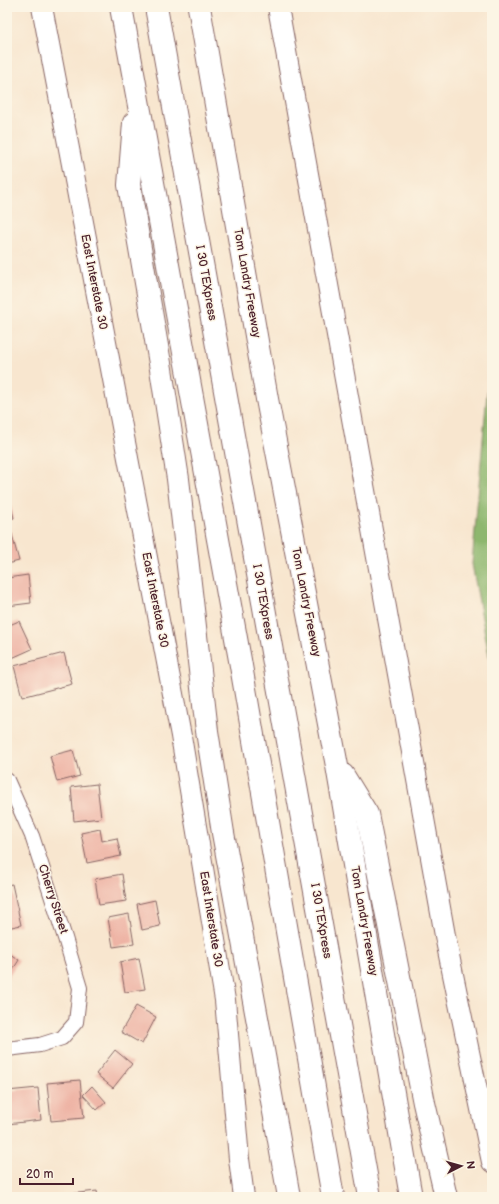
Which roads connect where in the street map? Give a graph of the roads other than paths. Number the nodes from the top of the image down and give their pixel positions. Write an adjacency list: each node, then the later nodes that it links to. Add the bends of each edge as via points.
1 (42, 7): 11 (main road, East Interstate 30, via 181,736 225,1000)
2 (121, 7): 6 (highway)
3 (156, 7): 14 (highway, I 30 TEXpress)
4 (199, 7): 7 (highway, Tom Landry Freeway, via 267,399)
5 (278, 7): 10 (main road, via 446,941)
6 (136, 92): 12 (highway, via 129,185 178,479 207,731 220,818); 13 (highway, via 240,660)
7 (337, 766): 15 (highway, Tom Landry Freeway); 16 (highway, via 367,814 424,1103)
8 (7, 780): 9 (street, Cherry Street, via 32,836 80,988 76,1022 62,1038 40,1045)
9 (7, 1049)
10 (492, 1162)
11 (244, 1197)
12 (288, 1197)
13 (333, 1197)
14 (370, 1197)
15 (411, 1197)
16 (446, 1197)

